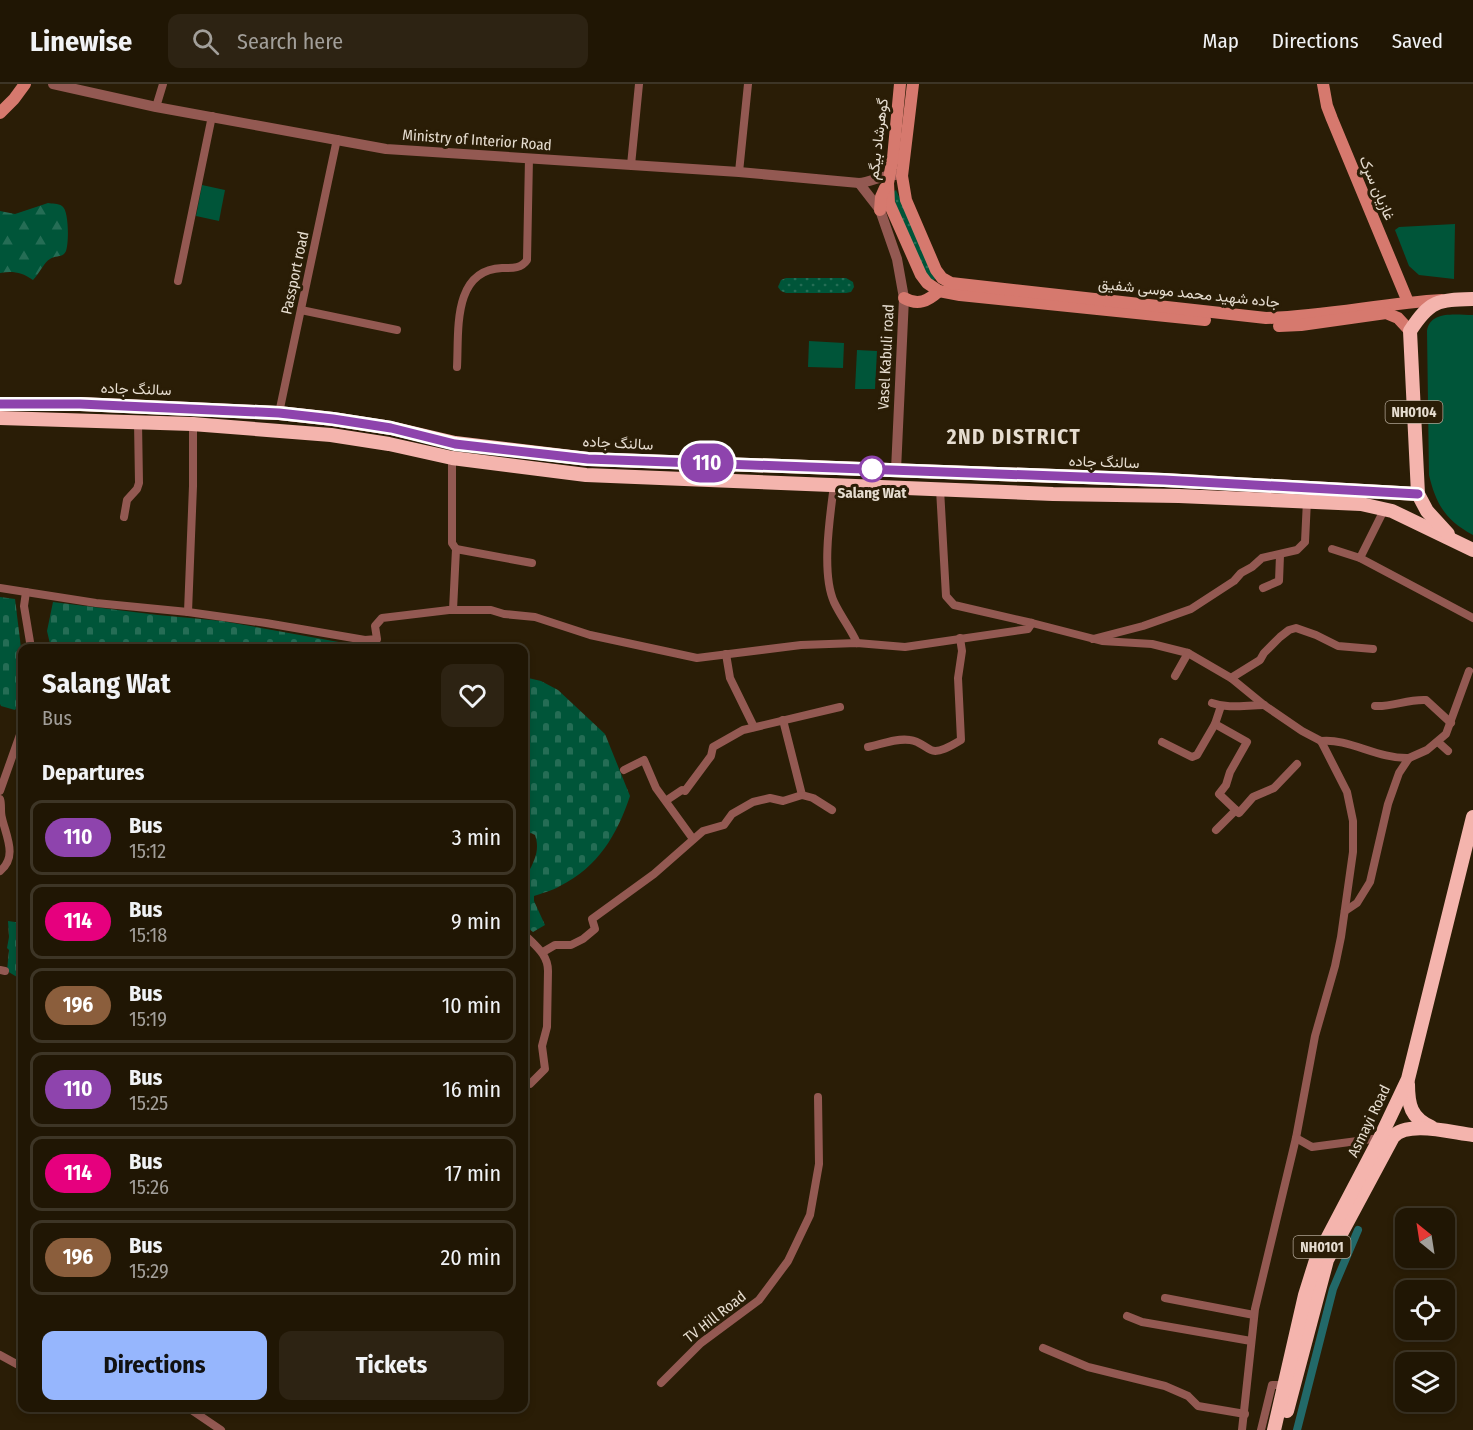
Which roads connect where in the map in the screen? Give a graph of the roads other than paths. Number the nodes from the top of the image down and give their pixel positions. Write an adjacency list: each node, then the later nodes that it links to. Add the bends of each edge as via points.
1 (53, 84): 10 (street, Ministry of Interior Road)
2 (163, 84): 10 (street)
3 (639, 84): 15 (street)
4 (748, 84): 16 (street)
5 (900, 84): 17 (main road, گوهرشاد بیگم)
6 (913, 84): 17 (main road, گوهرشاد بیگم)
7 (1323, 84): 26 (main road, غازیان سړک, via 1332,119)
8 (22, 87): 9 (main road); 11 (main road)
9 (0, 103)
10 (156, 107): 12 (street, Ministry of Interior Road)
11 (0, 113)
12 (212, 116): 13 (street, Ministry of Interior Road); 21 (street)
13 (337, 139): 14 (street, Ministry of Interior Road, via 386,149); 27 (street, Passport road)
14 (529, 158): 15 (street, Ministry of Interior Road); 30 (street, via 527,260 518,267 489,269 466,287)
15 (631, 165): 16 (street, Ministry of Interior Road)
16 (739, 172): 18 (street, Ministry of Interior Road)
17 (893, 177): 18 (street, Ministry of Interior Road); 19 (main road, via 881,197); 20 (main road, گوهرشاد بیگم); 22 (main road, گوهرشاد بیگم, via 887,192 891,209 921,275)
18 (859, 183): 19 (street, Vasel Kabuli road)
19 (880, 210): 23 (street, Vasel Kabuli road, via 897,259)
20 (936, 270): 26 (main road, جاده شهید محمد موسی شفیق, via 951,283 1266,318)
21 (178, 280)
22 (939, 291): 23 (main road, via 924,302); 29 (main road, جاده شهید محمد موسی شفیق, via 1258,325 1301,325 1386,314 1398,318)
23 (904, 298): 39 (street, Vasel Kabuli road)
24 (1473, 299): 25 (highway)
25 (1443, 300): 26 (main road, جاده شهید محمد موسی شفیق); 29 (highway, via 1427,308)
26 (1408, 302)
27 (301, 310): 28 (street); 33 (street, Passport road)
28 (397, 330)
29 (1410, 331): 43 (highway, NH0104)
30 (457, 367)
31 (0, 404): 32 (highway, سالنگ جاده)
32 (194, 408): 33 (highway, سالنگ جاده); 36 (street)
33 (279, 413): 38 (highway, سالنگ جاده, via 391,428 455,444 588,459)
34 (0, 418): 35 (highway)
35 (138, 422): 36 (highway); 46 (street, via 139,483 127,500)
36 (192, 424): 37 (highway, via 331,435); 58 (street)
37 (452, 458): 40 (highway, via 586,476); 48 (street, via 452,543)
38 (706, 463): 39 (highway, سالنگ جاده); 40 (highway)
39 (896, 470): 43 (highway, سالنگ جاده)
40 (706, 480): 41 (highway)
41 (834, 485): 42 (highway); 63 (street, via 828,538 829,576 833,600)
42 (940, 489): 44 (highway); 60 (street, via 949,601)
43 (1418, 494): 47 (highway)
44 (1307, 500): 45 (highway); 51 (street, via 1304,545)
45 (1385, 508): 47 (highway); 52 (street)
46 (124, 517)
47 (1453, 540): 50 (highway)
48 (456, 549): 53 (street); 57 (street, via 453,610)
49 (1332, 549): 52 (street)
50 (1473, 550)
51 (1280, 555): 55 (street, via 1280,578); 62 (street, via 1262,558 1191,609)
52 (1360, 558): 59 (street)
53 (532, 563)
54 (0, 588): 56 (street)
55 (1263, 588)
56 (26, 592): 58 (street); 64 (street)
57 (449, 610): 58 (street, via 382,618 375,626 377,639 365,640); 67 (street, via 491,610 535,617 697,658)
58 (188, 612)
59 (1473, 618)
60 (1032, 623): 61 (street, via 1028,628); 62 (street)
61 (960, 638): 63 (street, via 905,647); 84 (street, via 961,740 936,751 909,740)
62 (1092, 639): 66 (street, via 1152,644)
63 (857, 643): 67 (street)
64 (30, 644)
65 (1373, 649): 70 (street, via 1338,646 1296,628 1280,637 1260,660)
66 (1188, 653): 69 (street); 70 (street)
67 (726, 654): 79 (street, via 730,678)
68 (1469, 671): 78 (street)
69 (1175, 676)
70 (1231, 678): 72 (street)
71 (1212, 703): 73 (street)
72 (1264, 705): 73 (street); 81 (street)
73 (1221, 706): 77 (street)
74 (1375, 706): 78 (street, via 1389,707 1408,699 1426,700)
75 (840, 707): 76 (street)
76 (783, 720): 79 (street); 90 (street)
77 (1215, 723): 82 (street, via 1194,757); 94 (street, via 1247,742 1219,794)
78 (1451, 723): 83 (street)
79 (754, 727): 92 (street, via 713,747 711,756 685,791)
80 (18, 740): 89 (street)
81 (1321, 741): 86 (street, via 1334,740 1381,755); 100 (street, via 1347,792 1352,814 1353,852)
82 (1162, 742)
83 (1438, 742): 85 (street); 86 (street)
84 (868, 747)
85 (1448, 751)
86 (1409, 758): 100 (street, via 1388,804 1370,882 1357,903)
87 (1297, 764): 94 (street, via 1274,788 1253,797 1241,813)
88 (624, 770): 92 (street, via 645,760 656,788)
89 (0, 791)
90 (802, 795): 93 (street); 97 (street, via 783,801 770,798 753,802 732,814 724,825 703,831)
91 (0, 799): 99 (street, via 11,847)
92 (667, 800): 97 (street)
93 (832, 810)
94 (1236, 810): 96 (street)
95 (1473, 817): 98 (highway, Asmayi Road / NH0101)
96 (1216, 830)
97 (693, 839): 102 (street, via 654,874 592,919 595,929 583,939)
98 (1469, 849): 103 (highway, Asmayi Road / NH0101)
99 (0, 872)
100 (1345, 911): 108 (street, via 1337,958 1314,1036)
101 (528, 938): 102 (street)
102 (543, 952): 104 (street, via 548,964 547,1027 542,1046 545,1069)
103 (1408, 1079): 106 (highway, via 1411,1110 1419,1121); 109 (highway, Asmayi Road / NH0101)
104 (528, 1084)
105 (818, 1097): 117 (street, TV Hill Road, via 819,1164 810,1215 788,1261 759,1300 701,1343)
106 (1441, 1131): 107 (highway, Asmayi Road / NH0101); 125 (highway, Asmayi Road / NH0101, via 1407,1128 1397,1132 1357,1202 1323,1271)
107 (1473, 1135)
108 (1296, 1138): 109 (street, via 1312,1147); 111 (street)
109 (1380, 1138): 118 (highway, Asmayi Road / NH0101, via 1316,1260)
110 (1165, 1298): 111 (street)
111 (1254, 1315): 113 (street)
112 (1127, 1316): 113 (street)
113 (1251, 1341): 120 (street)
114 (1042, 1348): 120 (street, via 1088,1367 1165,1386 1188,1396 1198,1406)
115 (0, 1355): 116 (street)
116 (18, 1365)
117 (661, 1383)
118 (1284, 1384): 123 (street, via 1272,1385); 124 (highway, Asmayi Road / NH0101)
119 (194, 1412): 121 (street)
120 (1245, 1413): 122 (street)
121 (221, 1430)
122 (1242, 1430)
123 (1261, 1430)
124 (1274, 1430)
125 (1283, 1430)

